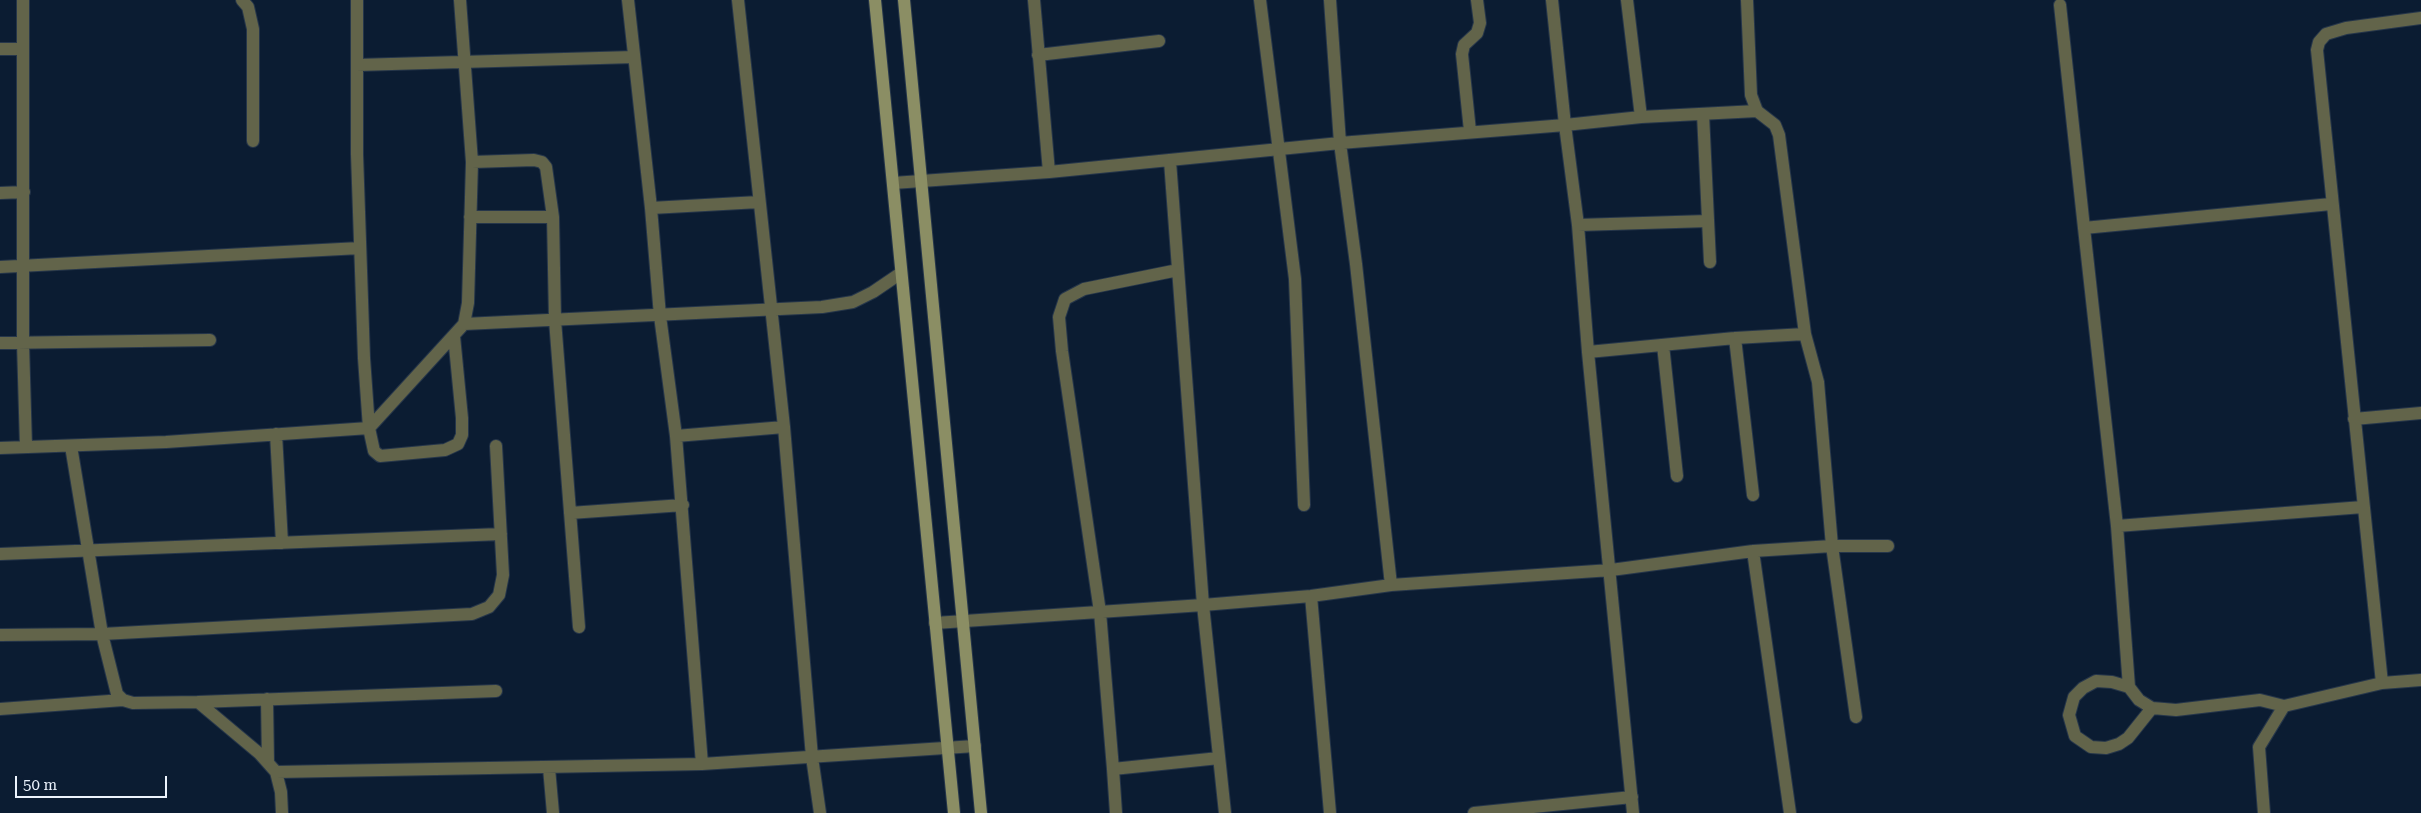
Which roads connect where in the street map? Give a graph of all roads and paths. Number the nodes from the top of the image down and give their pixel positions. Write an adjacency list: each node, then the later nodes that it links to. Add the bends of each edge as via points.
1 (23, 0): 20 (street)
2 (242, 0): 30 (street, via 248,7 253,29)
3 (357, 0): 24 (street)
4 (460, 0): 23 (street)
5 (628, 0): 22 (street)
6 (738, 0): 40 (street)
7 (875, 0): 37 (street)
8 (904, 0): 36 (street)
9 (1034, 0): 21 (street)
10 (1260, 0): 32 (street)
11 (1330, 0): 31 (street)
12 (1477, 0): 29 (street, via 1480,23 1477,33 1464,45 1462,54)
13 (1552, 0): 28 (street)
14 (1626, 0): 27 (street)
15 (1747, 0): 25 (street, via 1751,95)
16 (2060, 5): 47 (street)
17 (2421, 18): 41 (street, via 2346,28 2326,34 2319,42 2317,50)
18 (1160, 41): 21 (street)
19 (0, 49): 20 (street)
20 (23, 49): 38 (street)
21 (1038, 55): 35 (street)
22 (634, 57): 23 (street); 42 (street)
23 (466, 64): 24 (street); 34 (street)
24 (357, 65): 48 (street)
25 (1758, 111): 26 (street); 58 (street, via 1779,134)
26 (1702, 114): 27 (street); 45 (street)
27 (1641, 117): 28 (street)
28 (1565, 125): 29 (street); 46 (street)
29 (1470, 132): 31 (street)
30 (253, 141)
31 (1340, 143): 32 (street); 91 (street)
32 (1278, 150): 33 (street); 79 (street, via 1295,279)
33 (1170, 161): 35 (street); 52 (street)
34 (472, 162): 43 (street); 44 (street, via 542,162 546,167)
35 (1049, 172): 36 (street)
36 (921, 181): 37 (street); 95 (street)
37 (893, 183): 53 (street)
38 (24, 192): 39 (street); 50 (street)
39 (0, 193)
40 (759, 202): 42 (street); 54 (street)
41 (2331, 204): 47 (street); 67 (street)
42 (651, 208): 55 (street)
43 (470, 218): 44 (street); 57 (street, via 468,303)
44 (553, 218): 56 (street)
45 (1708, 221): 46 (street); 49 (street)
46 (1578, 225): 65 (street)
47 (2084, 228): 82 (street)
48 (360, 248): 50 (street); 69 (street)
49 (1710, 262)
50 (25, 266): 51 (street); 63 (street)
51 (0, 267)
52 (1178, 270): 93 (street); 94 (street, via 1084,289 1064,299 1059,317)
53 (901, 273): 54 (street, via 853,302 822,308); 96 (street)
54 (771, 311): 55 (street); 68 (street)
55 (660, 316): 56 (street); 71 (street)
56 (555, 320): 57 (street); 81 (street)
57 (464, 324): 59 (street)
58 (1805, 334): 60 (street); 85 (street, via 1818,382)
59 (454, 336): 69 (street); 69 (street, via 462,418 462,435 458,444 445,450 380,456 374,451)
60 (1736, 338): 64 (street); 77 (street)
61 (210, 340): 63 (street)
62 (0, 343): 63 (street)
63 (23, 343): 74 (street)
64 (1663, 345): 65 (street); 76 (street)
65 (1588, 352): 90 (street)
66 (2421, 413): 67 (street)
67 (2354, 420): 80 (street)
68 (784, 427): 71 (street); 113 (street)
69 (369, 428): 70 (street)
70 (276, 434): 72 (street); 84 (street)
71 (676, 436): 78 (street)
72 (71, 446): 74 (street); 87 (street)
73 (496, 446): 83 (street)
74 (26, 447): 75 (street)
75 (0, 448)
76 (1677, 476)
77 (1754, 495)
78 (683, 505): 81 (street); 115 (street)
79 (1304, 505)
80 (2363, 507): 82 (street); 101 (street)
81 (570, 513): 97 (street)
82 (2117, 526): 102 (street)
83 (501, 534): 84 (street); 98 (street, via 504,575 499,595 489,607 472,614)
84 (282, 543): 87 (street)
85 (1832, 546): 86 (street); 88 (street); 110 (street)
86 (1888, 546)
87 (88, 550): 89 (street); 98 (street)
88 (1753, 551): 90 (street); 130 (street)
89 (0, 554)
90 (1611, 570): 91 (street); 119 (street)
91 (1391, 585): 92 (street)
92 (1311, 596): 93 (street); 127 (street)
93 (1203, 605): 94 (street); 114 (street)
94 (1100, 612): 95 (street); 118 (street)
95 (962, 622): 96 (street); 111 (street)
96 (936, 623): 112 (street)
97 (579, 627)
98 (102, 634): 99 (street); 105 (street, via 117,694)
99 (0, 635)
100 (2421, 680): 101 (street)
101 (2382, 683): 107 (street)
102 (2129, 687): 108 (street, via 2139,700); 108 (street, via 2096,681 2083,688 2074,697 2069,715 2075,736 2091,747 2106,748 2119,744 2128,738)
103 (496, 691): 104 (street)
104 (267, 699): 106 (street); 116 (street)
105 (123, 700): 106 (street, via 133,703); 109 (street)
106 (198, 702): 116 (street)
107 (2284, 706): 108 (street, via 2260,700 2176,710); 131 (street, via 2259,747)
108 (2152, 708)
109 (0, 709)
110 (1856, 717)
111 (975, 746): 112 (street); 124 (street)
112 (947, 748): 113 (street); 123 (street)
113 (812, 757): 115 (street); 122 (street)
114 (1219, 758): 118 (street); 126 (street)
115 (702, 764): 117 (street)
116 (272, 768): 117 (street); 120 (street, via 281,792)
117 (549, 768): 121 (street)
118 (1113, 769): 125 (street)
119 (1632, 797): 128 (street); 129 (street)
120 (282, 813)
121 (553, 813)
122 (820, 813)
123 (954, 813)
124 (982, 813)
125 (1116, 813)
126 (1225, 813)
127 (1330, 813)
128 (1474, 813)
129 (1633, 813)
130 (1790, 813)
131 (2264, 813)

